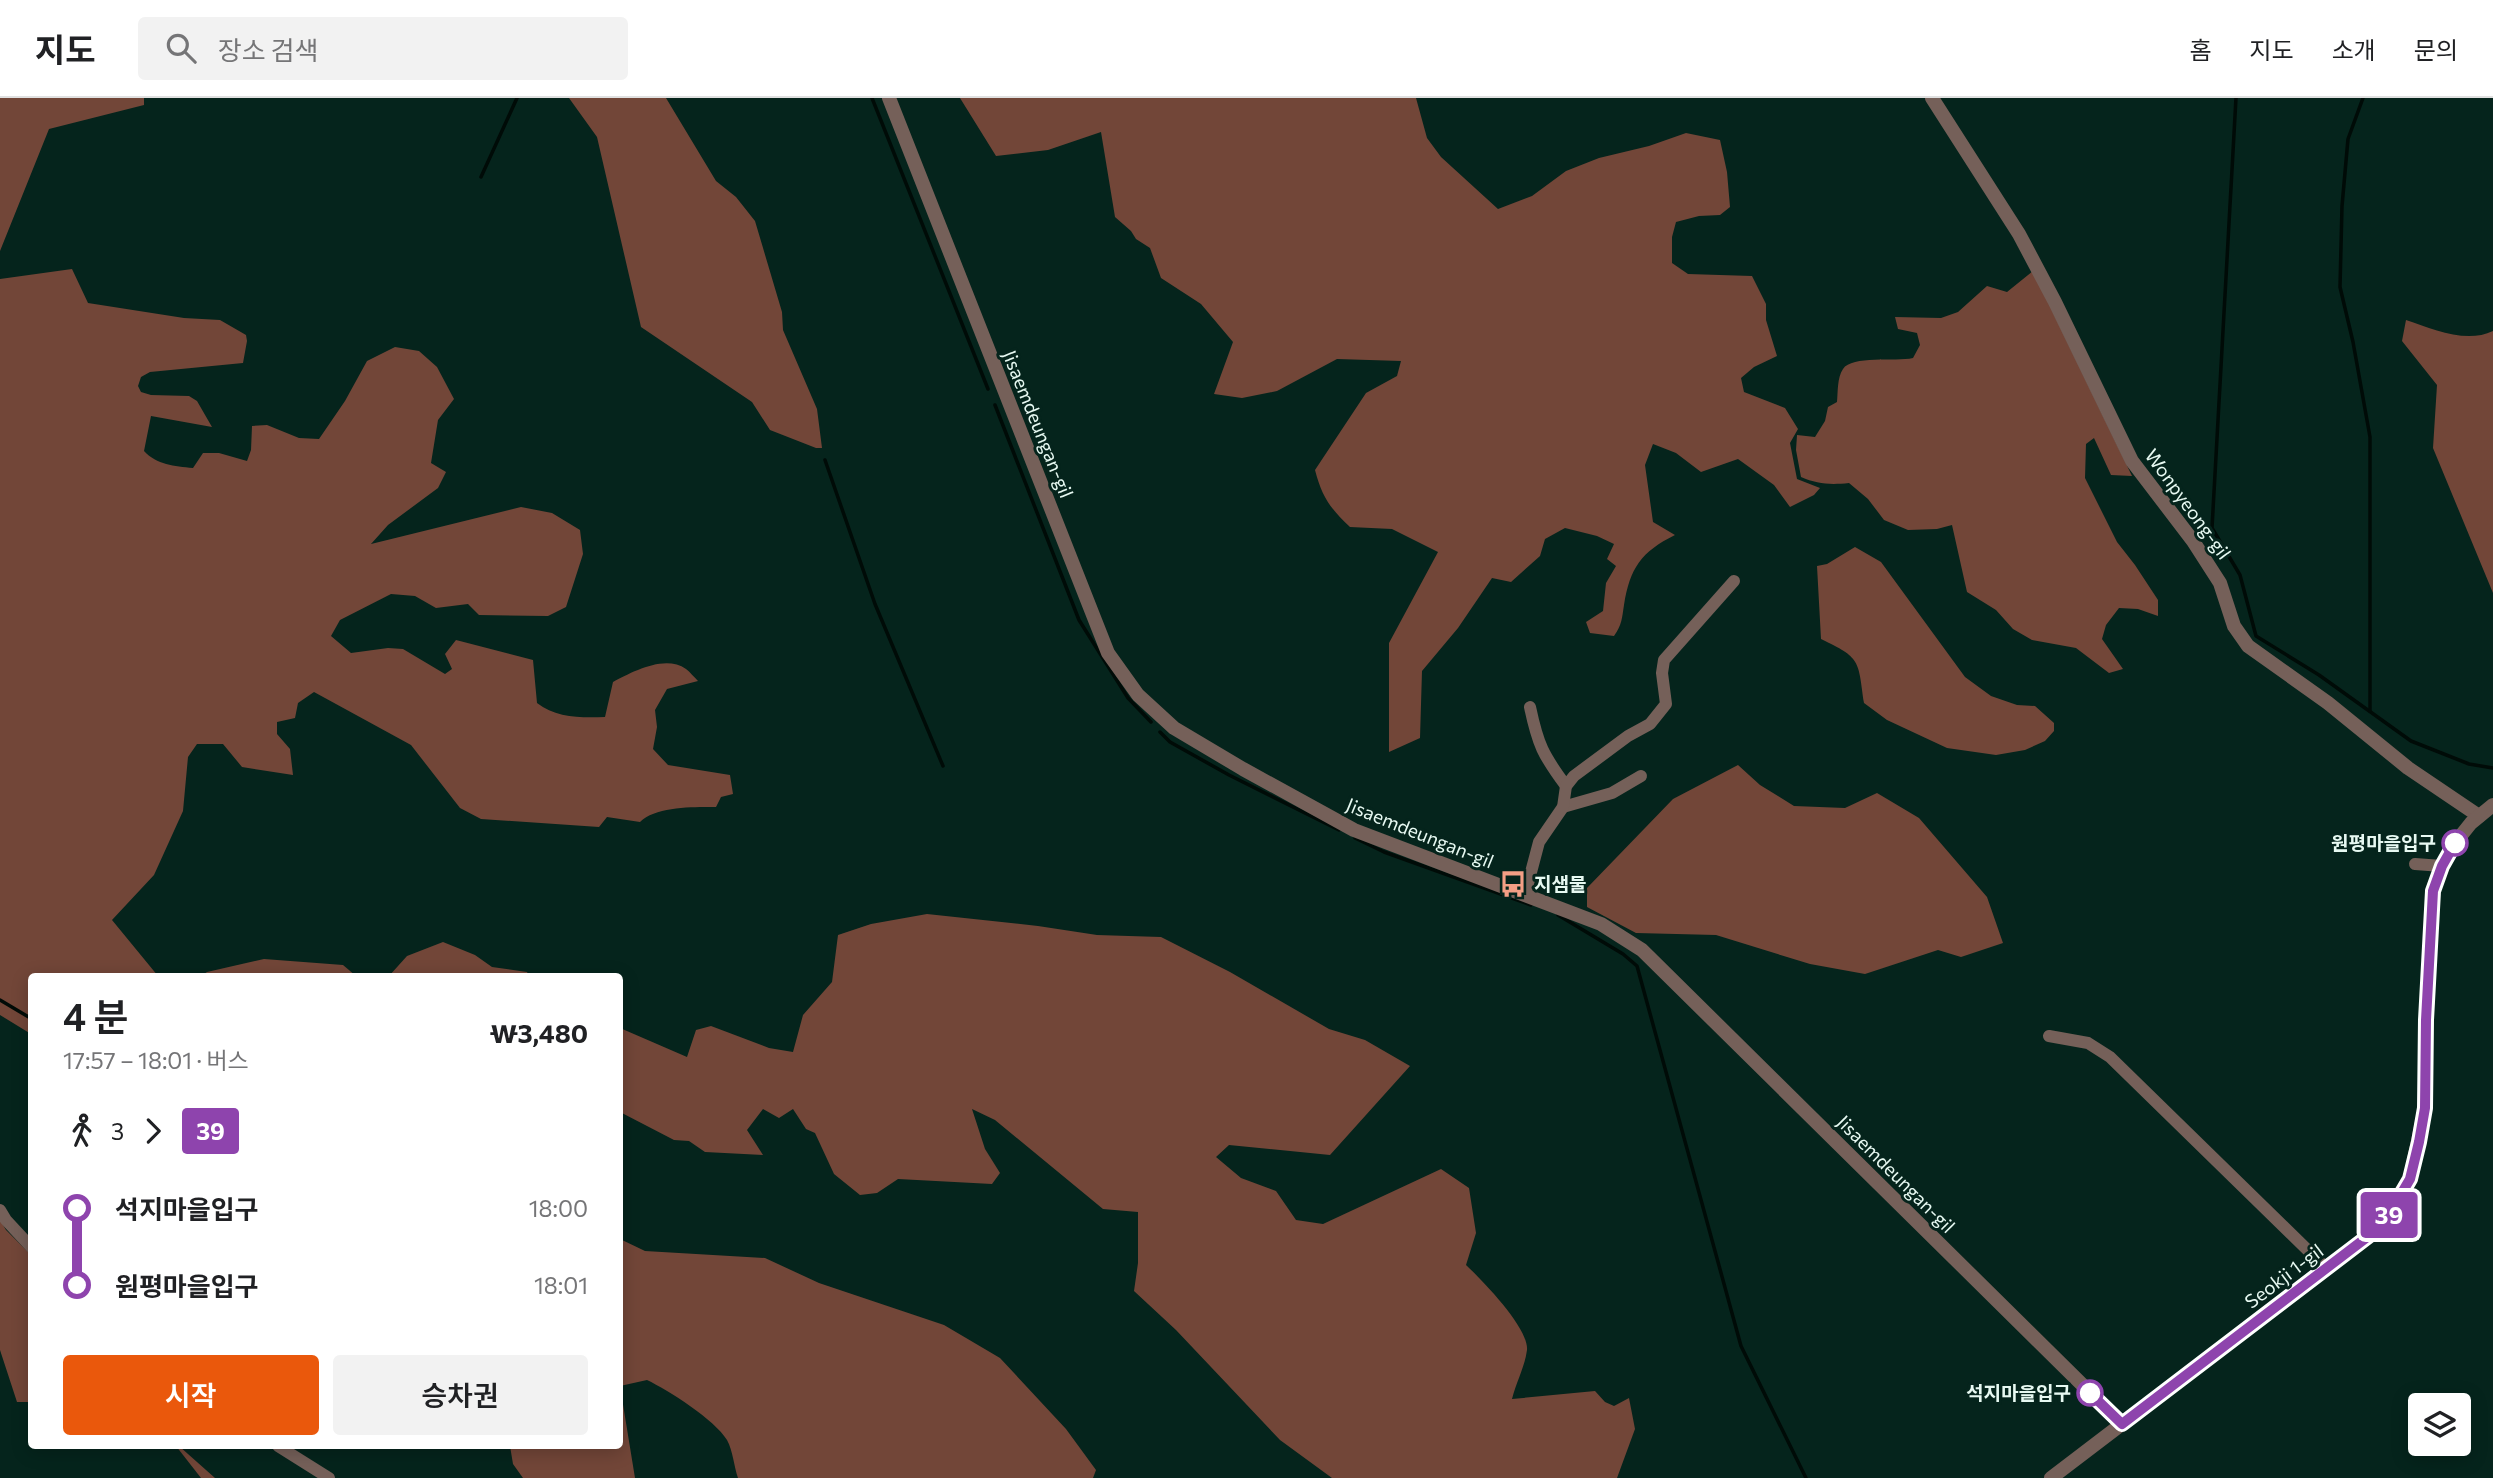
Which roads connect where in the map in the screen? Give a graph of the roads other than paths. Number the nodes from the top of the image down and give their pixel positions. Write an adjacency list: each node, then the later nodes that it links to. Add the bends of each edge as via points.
1 (889, 98): 12 (street, Jisaemdeungan-gil, via 1108,653 1138,695 1174,728 1354,830)
2 (1932, 98): 9 (street, Wonpyeong-gil, via 2019,234 2132,461 2220,583 2234,625 2248,646)
3 (1734, 582): 6 (street, via 1664,660 1666,704 1650,724)
4 (1530, 707): 6 (street, via 1538,744)
5 (1641, 776): 8 (street, via 1612,793)
6 (1566, 786): 8 (street)
7 (2493, 805): 9 (street, Seokji 1-gil)
8 (1563, 807): 12 (street, via 1539,842)
9 (2479, 816): 11 (street, Seokji 1-gil)
10 (2415, 864): 11 (street)
11 (2442, 866): 16 (street, Seokji 1-gil, via 2431,912 2425,1108 2410,1179 2383,1225)
12 (1525, 895): 17 (street, Jisaemdeungan-gil, via 1601,924 1642,950)
13 (2049, 1036): 16 (street, via 2088,1043 2110,1057)
14 (0, 1210): 15 (street)
15 (28, 1244)
16 (2326, 1268): 17 (street, Seokji 1-gil)
17 (2122, 1424): 20 (street, Seokji 1-gil)
18 (283, 1449): 19 (street)
19 (329, 1478)
20 (2051, 1478)

